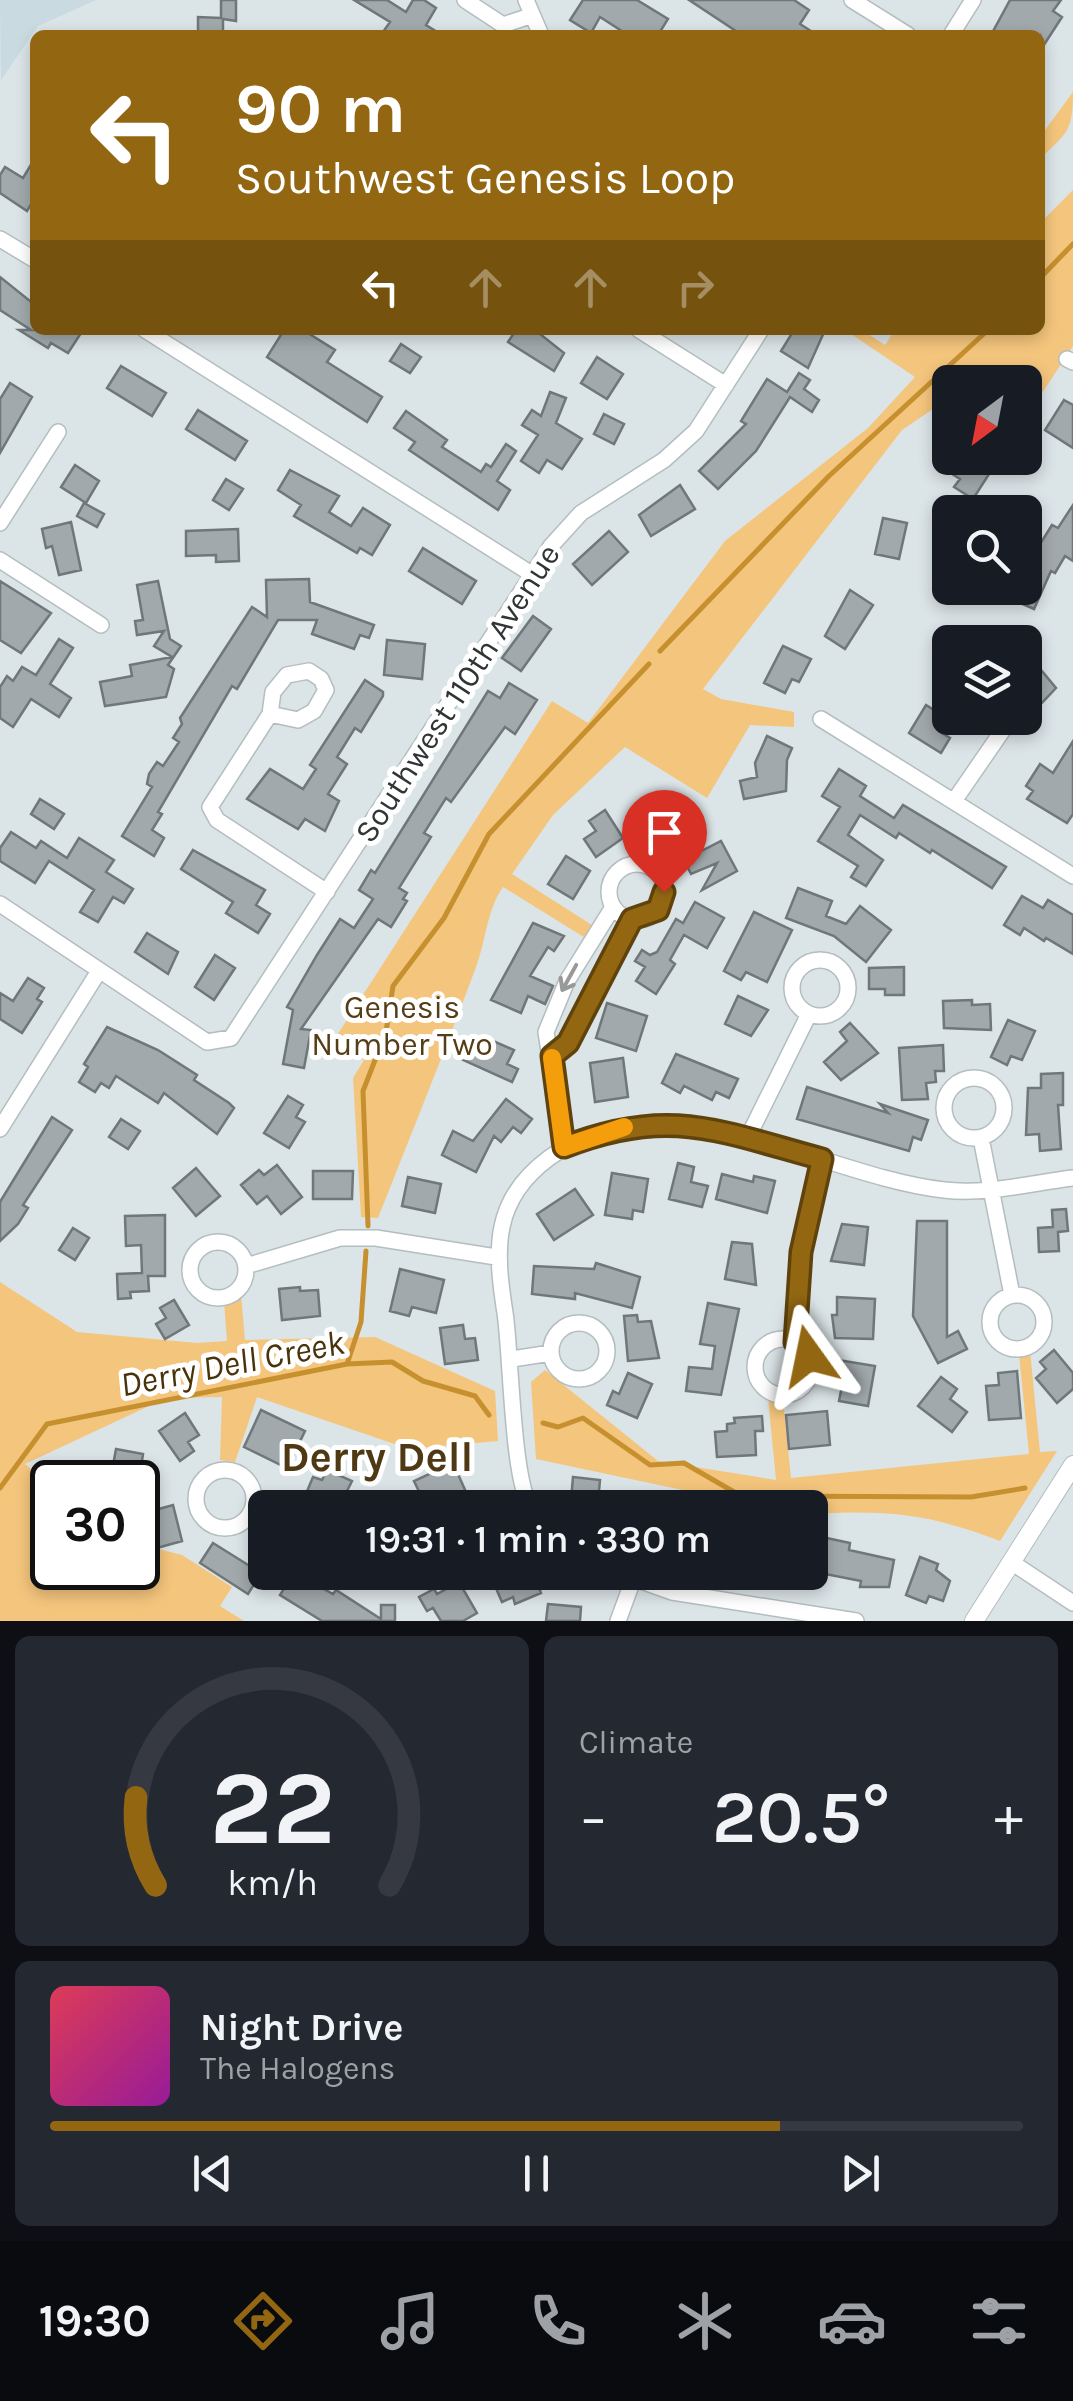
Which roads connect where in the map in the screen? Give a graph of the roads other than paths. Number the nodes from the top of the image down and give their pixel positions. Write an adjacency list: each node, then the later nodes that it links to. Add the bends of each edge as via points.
1 (464, 0): 4 (street, via 503,25)
2 (973, 0): 6 (street)
3 (859, 2): 5 (street)
4 (528, 8)
5 (901, 30)
6 (954, 30)
7 (0, 238): 8 (street)
8 (30, 257)
9 (153, 335): 16 (street)
10 (647, 335): 12 (street)
11 (757, 335): 12 (street, Southwest 110th Avenue)
12 (726, 385): 16 (street, Southwest 110th Avenue, via 688,439 581,513)
13 (58, 432): 14 (street)
14 (0, 523)
15 (0, 560): 17 (street)
16 (530, 573): 23 (street, Southwest 110th Avenue)
17 (100, 624)
18 (270, 714): 23 (street, via 210,808 217,820)
19 (821, 720): 21 (street)
20 (999, 735): 21 (street)
21 (954, 801): 22 (street)
22 (1073, 876)
23 (327, 892): 27 (street, Southwest 110th Avenue, via 246,1019 223,1042 207,1042)
24 (0, 904): 27 (street)
25 (613, 907): 26 (street); 26 (street, via 609,889 617,872 634,864 652,868 663,883 663,902 651,916); 29 (street, one-way to 29, via 554,1007 546,1032)
26 (632, 919): 29 (street, via 568,1043)
27 (99, 971): 30 (street)
28 (809, 1014): 32 (street)
29 (552, 1056): 33 (street)
30 (0, 1130)
31 (980, 1138): 31 (street, via 998,1126 1002,1096 992,1083 966,1078 950,1088 944,1113 964,1137); 36 (street)
32 (747, 1140): 33 (street, via 658,1122 610,1129); 34 (street)
33 (564, 1147): 37 (street, via 508,1200)
34 (822, 1159): 36 (street, via 945,1191); 40 (street, via 801,1252)
35 (1073, 1178): 36 (street)
36 (991, 1188): 39 (street)
37 (496, 1256): 38 (street, via 340,1238); 42 (street)
38 (246, 1266)
39 (1012, 1295)
40 (795, 1342)
41 (550, 1352): 42 (street)
42 (512, 1358): 44 (street)
43 (1073, 1465): 45 (street)
44 (523, 1490)
45 (1011, 1562): 48 (street); 52 (street)
46 (629, 1590): 50 (street)
47 (666, 1590): 49 (street)
48 (1073, 1602)
49 (789, 1616): 51 (street)
50 (618, 1621)
51 (856, 1621)
52 (974, 1621)

